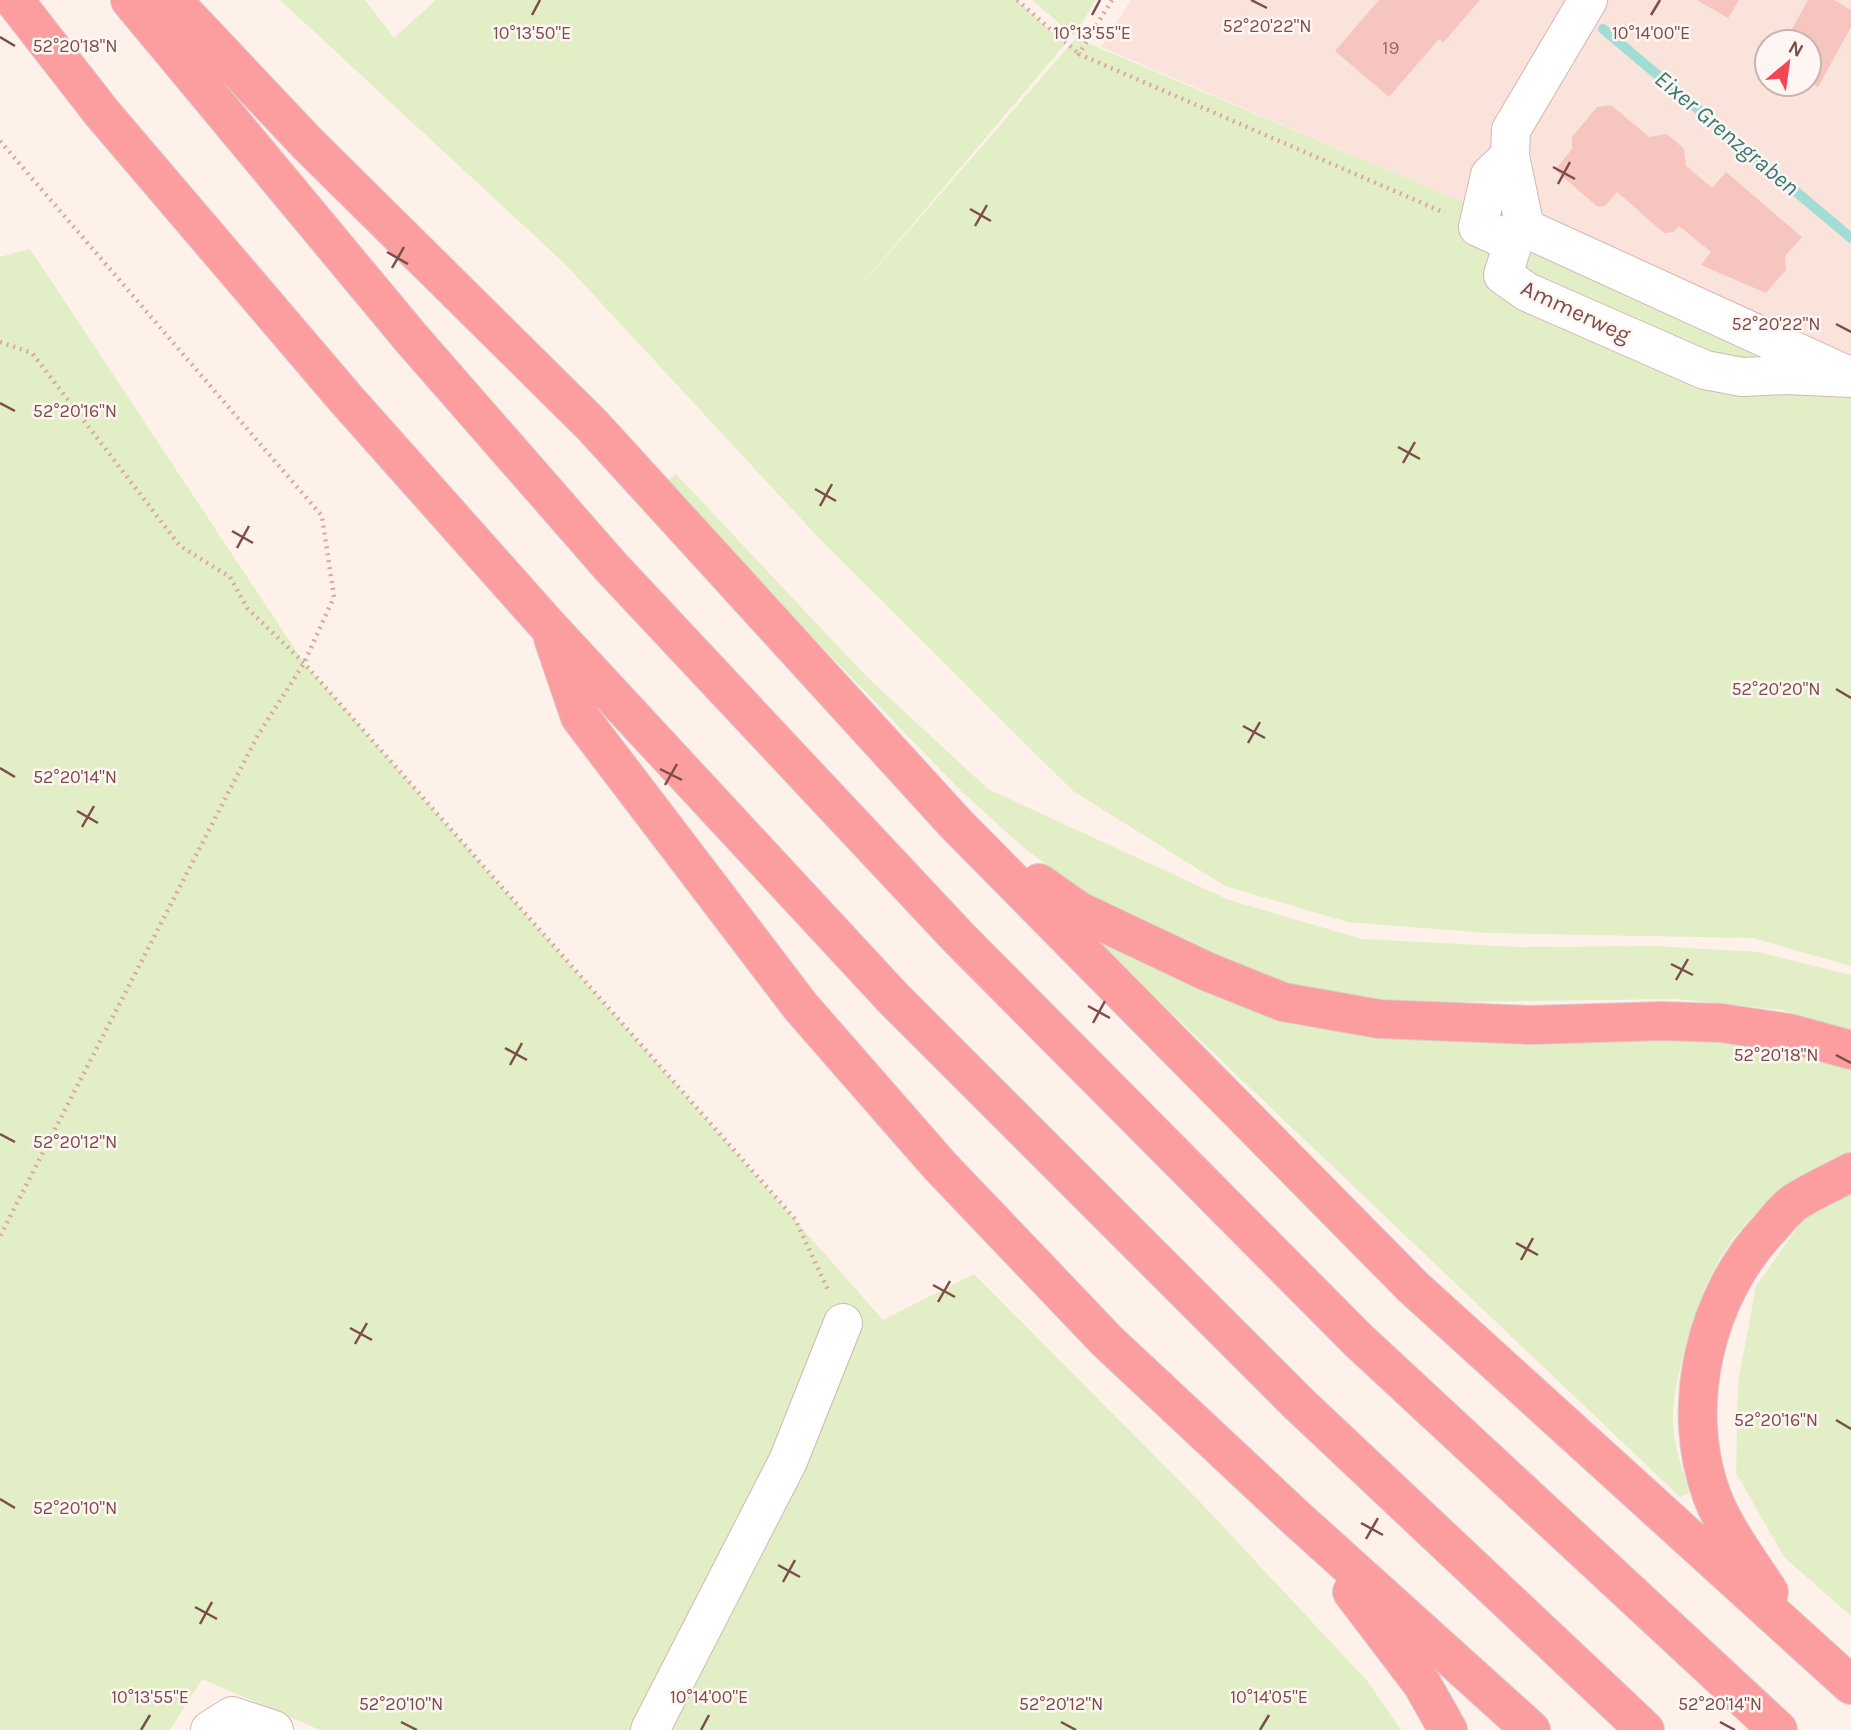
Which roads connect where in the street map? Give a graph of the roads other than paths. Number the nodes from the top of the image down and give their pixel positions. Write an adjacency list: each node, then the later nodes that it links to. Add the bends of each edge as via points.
1 (13, 0): 8 (highway, via 102,113 328,378)
2 (130, 0): 22 (highway, via 411,338 611,568 958,937 1358,1340)
3 (172, 0): 9 (highway, via 307,143 592,425)
4 (1588, 0): 5 (street, via 1511,130)
5 (1510, 156): 6 (street); 6 (street, via 1490,175 1478,227)
6 (1519, 236): 7 (street, Ammerweg); 7 (street, Ammerweg, via 1503,275 1527,292 1704,370 1741,377)
7 (1851, 378)
8 (548, 626): 13 (highway, via 579,717 801,1007 940,1166 1108,1341); 21 (highway, via 903,1008 1299,1404)
9 (956, 824): 10 (highway, via 1079,911 1283,1002 1392,1019 1532,1025 1721,1023 1789,1033); 14 (highway, via 1413,1287)
10 (1851, 1050)
11 (1851, 1172): 14 (highway, via 1793,1203 1756,1242 1723,1292 1696,1395 1712,1495 1736,1542)
12 (843, 1323): 18 (street, via 788,1461)
13 (1296, 1518): 19 (highway, via 1422,1684); 20 (highway)
14 (1806, 1646): 15 (highway)
15 (1851, 1685)
16 (210, 1730): 17 (street, via 232,1716)
17 (274, 1730)
18 (650, 1730)
19 (1448, 1730)
20 (1531, 1730)
21 (1645, 1730)
22 (1778, 1730)

